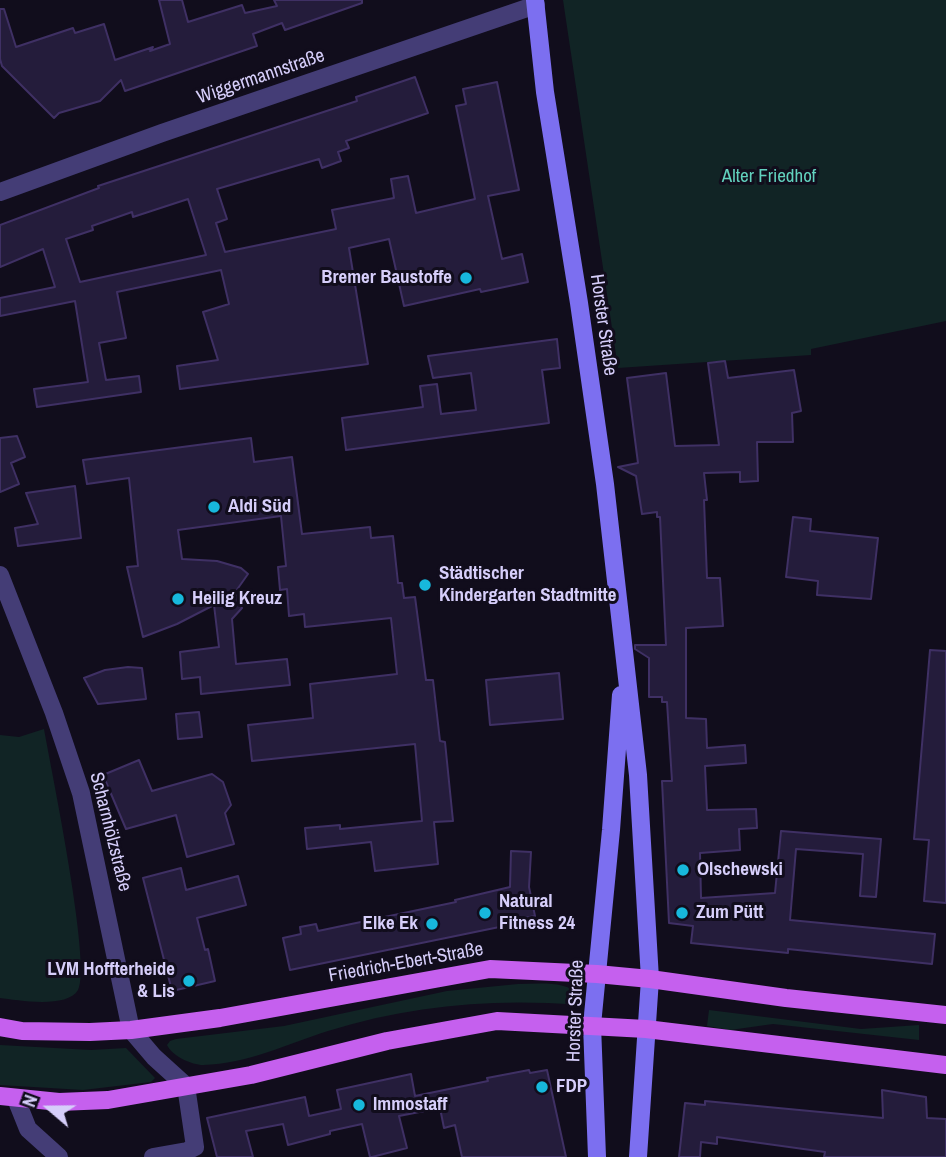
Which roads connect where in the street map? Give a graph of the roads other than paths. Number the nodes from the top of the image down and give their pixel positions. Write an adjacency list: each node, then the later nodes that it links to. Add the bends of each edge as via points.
1 (536, 2): 2 (street, Wiggermannstraße); 4 (main road, Horster Straße)
2 (0, 192)
3 (0, 575): 11 (street, Scharnhölzstraße, via 81,793)
4 (625, 657): 5 (main road, Horster Straße); 6 (main road, Horster Straße, via 638,775)
5 (597, 974): 6 (main road, Friedrich-Ebert-Straße); 8 (main road, Horster Straße); 11 (main road, Friedrich-Ebert-Straße, via 490,969)
6 (650, 979): 7 (main road, Friedrich-Ebert-Straße); 10 (main road, Horster Straße)
7 (946, 1015)
8 (592, 1025): 10 (main road); 13 (main road, via 497,1021); 17 (main road, Horster Straße)
9 (0, 1027): 11 (main road, Friedrich-Ebert-Straße)
10 (646, 1029): 12 (main road); 18 (main road, Horster Straße)
11 (131, 1030): 13 (street, Scharnhölzstraße)
12 (946, 1065)
13 (187, 1086): 14 (main road, via 97,1101); 16 (street, via 195,1147)
14 (8, 1097): 15 (street, via 28,1129)
15 (59, 1157)
16 (153, 1157)
17 (597, 1157)
18 (638, 1157)

